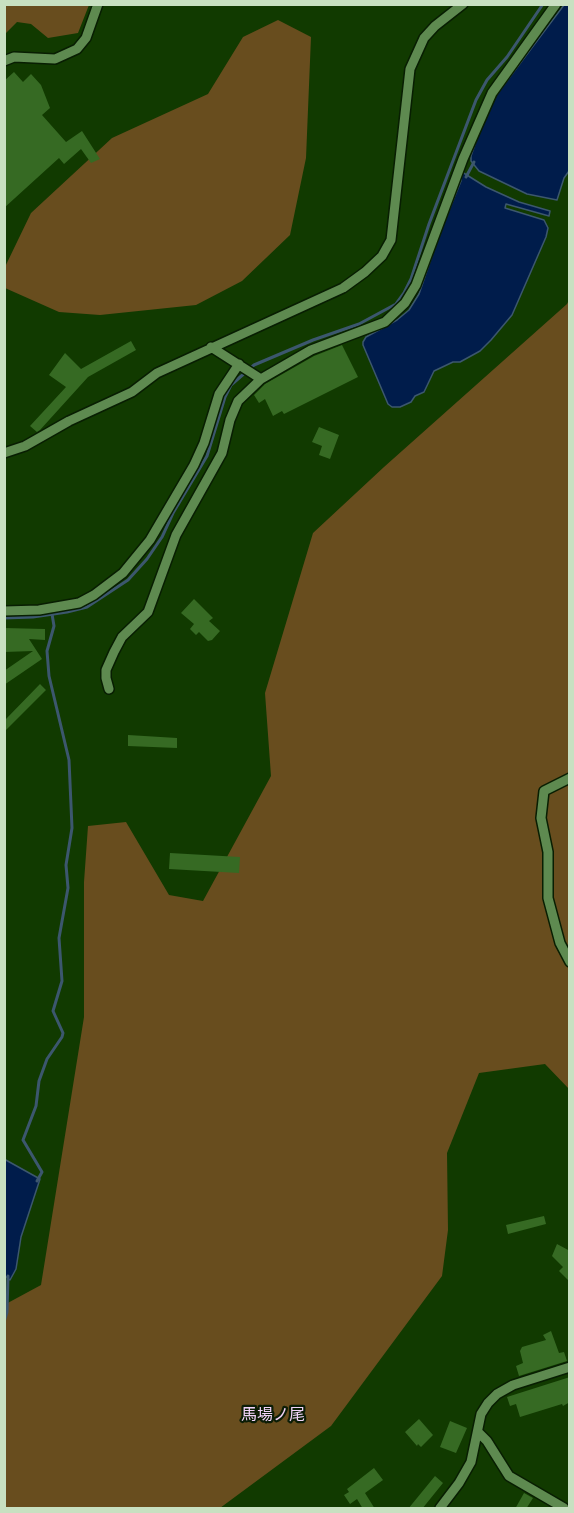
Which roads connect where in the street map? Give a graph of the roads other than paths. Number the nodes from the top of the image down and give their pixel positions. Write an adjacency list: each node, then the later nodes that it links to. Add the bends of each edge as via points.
1 (98, 4): 4 (street, via 86,38 77,49 54,59 14,57)
2 (463, 4): 5 (street, via 424,38 410,69 391,240 382,256 343,288)
3 (556, 4): 7 (street, via 492,93 417,285 405,303 385,322)
4 (4, 61)
5 (210, 347): 6 (street); 8 (street, via 157,373 132,392)
6 (241, 365): 7 (street); 9 (street, via 219,394 204,443)
7 (257, 376): 9 (street, via 233,410 222,453)
8 (4, 453)
9 (164, 536): 10 (street, via 123,573 79,603); 11 (street, via 148,612 123,637 106,670)
10 (4, 611)
11 (109, 689)
12 (570, 778): 13 (street, via 544,791 541,818 548,852 548,898 560,943)
13 (570, 962)
14 (570, 1367): 15 (street, via 497,1394 481,1414)
15 (478, 1432): 16 (street, via 471,1462); 17 (street, via 508,1476)
16 (440, 1509)
17 (564, 1509)

